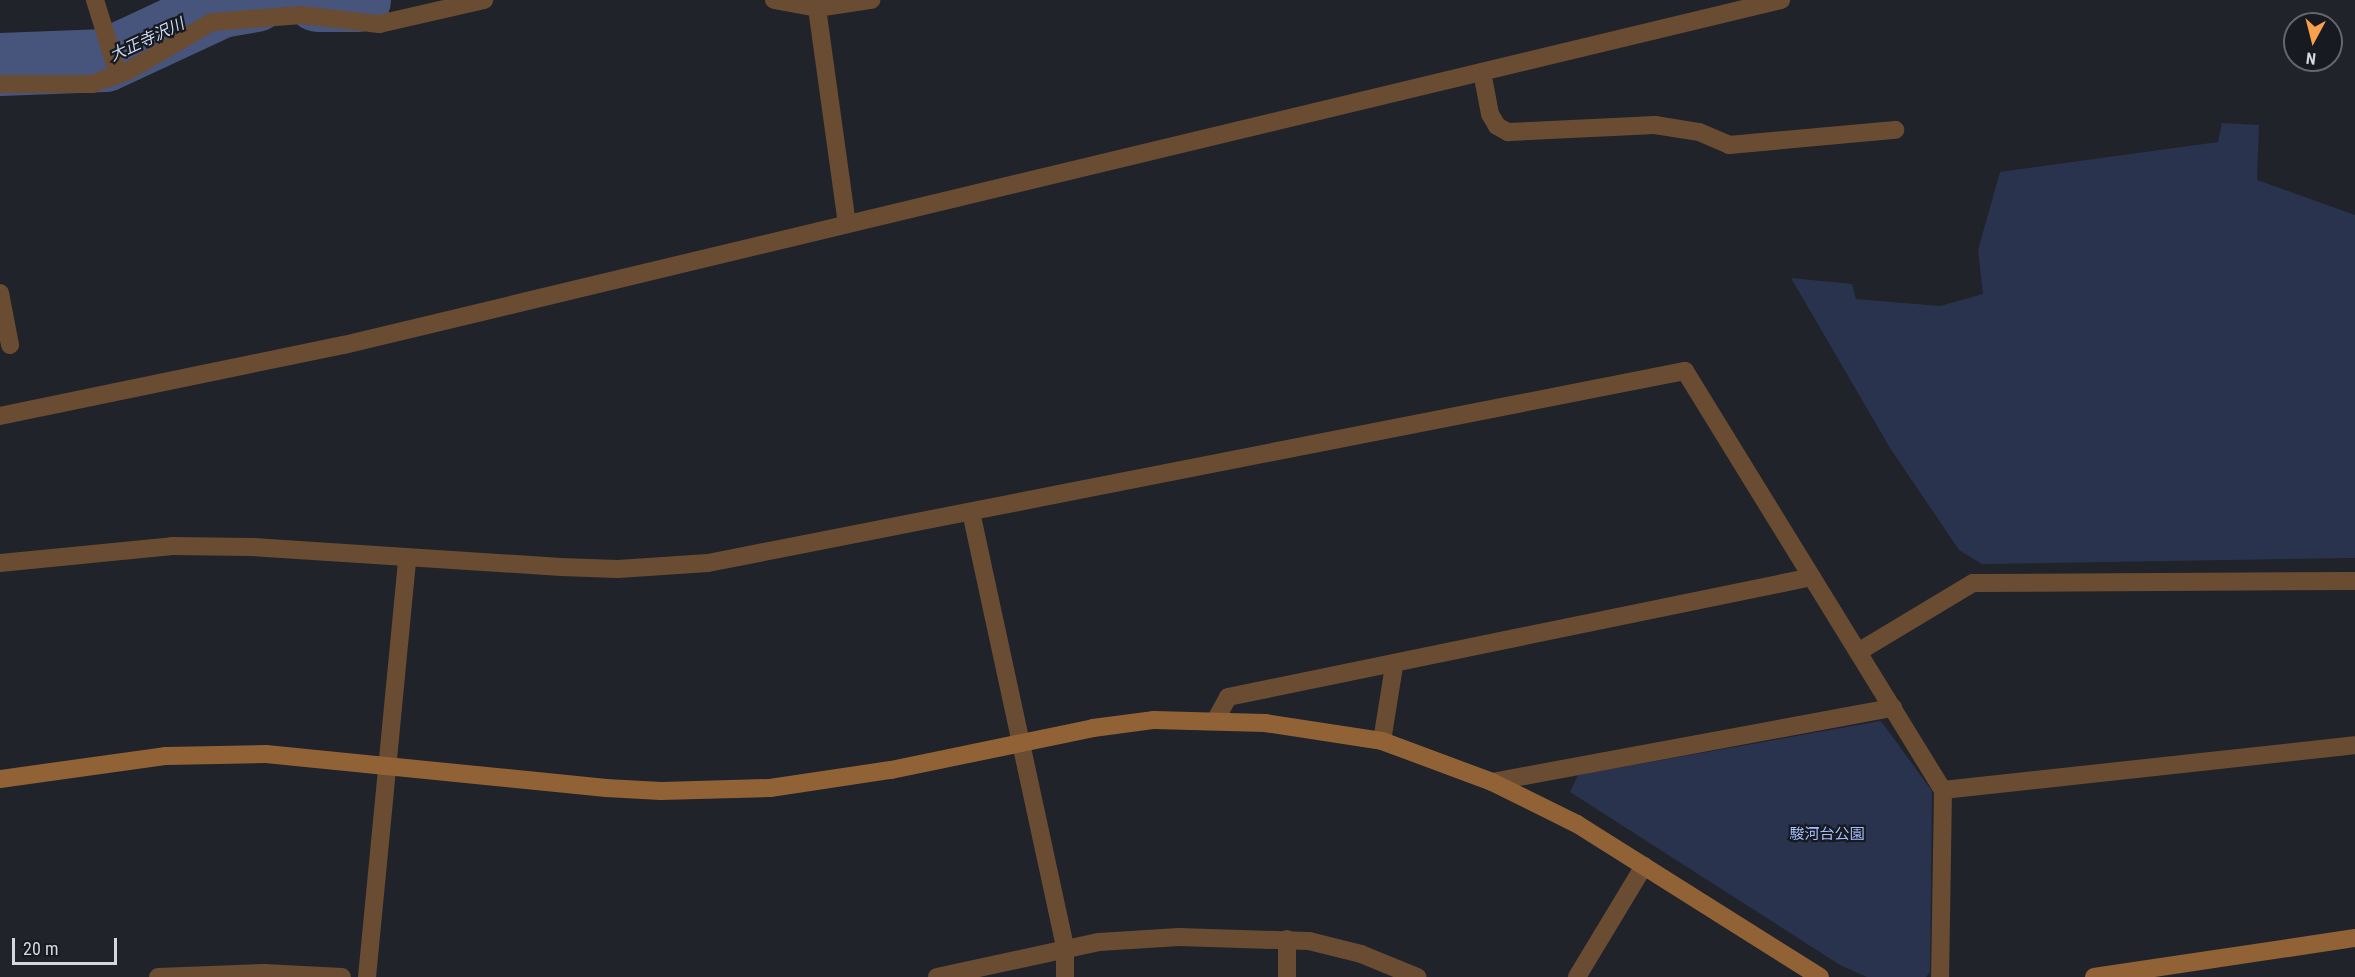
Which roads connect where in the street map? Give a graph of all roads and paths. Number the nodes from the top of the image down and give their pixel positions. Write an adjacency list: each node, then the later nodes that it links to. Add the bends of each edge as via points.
1 (95, 0): 7 (street)
2 (484, 0): 7 (street, via 379,24 302,15 212,22)
3 (774, 0): 6 (street)
4 (871, 0): 6 (street)
5 (1781, 0): 8 (street)
6 (817, 8): 11 (street)
7 (115, 64): 9 (street, via 92,84)
8 (1482, 72): 10 (street, via 1490,114 1497,126 1508,132 1655,125 1699,132 1729,145); 11 (street)
9 (0, 84)
10 (1895, 130)
11 (848, 223): 14 (street, via 344,345)
12 (0, 293): 13 (street)
13 (10, 345)
14 (0, 416)
15 (971, 512): 16 (street, via 708,563 618,569); 18 (street, via 1685,371); 24 (street)
16 (407, 558): 17 (street, via 252,547 172,546); 27 (street)
17 (0, 563)
18 (1812, 577): 20 (street); 21 (street)
19 (2355, 581): 20 (street, via 1973,583)
20 (1858, 652): 22 (street)
21 (1394, 666): 23 (street, via 1228,697); 25 (street)
22 (1893, 708): 29 (street); 30 (street)
23 (1216, 719): 24 (street, via 1154,720); 25 (street)
24 (1022, 740): 27 (street, via 891,770 759,789 606,788); 34 (street)
25 (1382, 741): 29 (street)
26 (2355, 745): 30 (street)
27 (387, 764): 28 (street, via 266,754 176,756); 39 (street)
28 (0, 779)
29 (1492, 782): 31 (street, via 1577,824)
30 (1943, 790): 45 (street)
31 (1644, 866): 36 (street); 44 (street)
32 (2355, 938): 35 (street)
33 (1287, 939): 34 (street, via 1179,937); 42 (street); 43 (street, via 1361,954)
34 (1065, 948): 40 (street); 41 (street)
35 (2175, 971): 46 (street)
36 (1814, 974)
37 (158, 977): 38 (street, via 264,973)
38 (342, 977)
39 (367, 977)
40 (937, 977)
41 (1065, 977)
42 (1287, 977)
43 (1417, 977)
44 (1577, 977)
45 (1940, 977)
46 (2094, 977)

